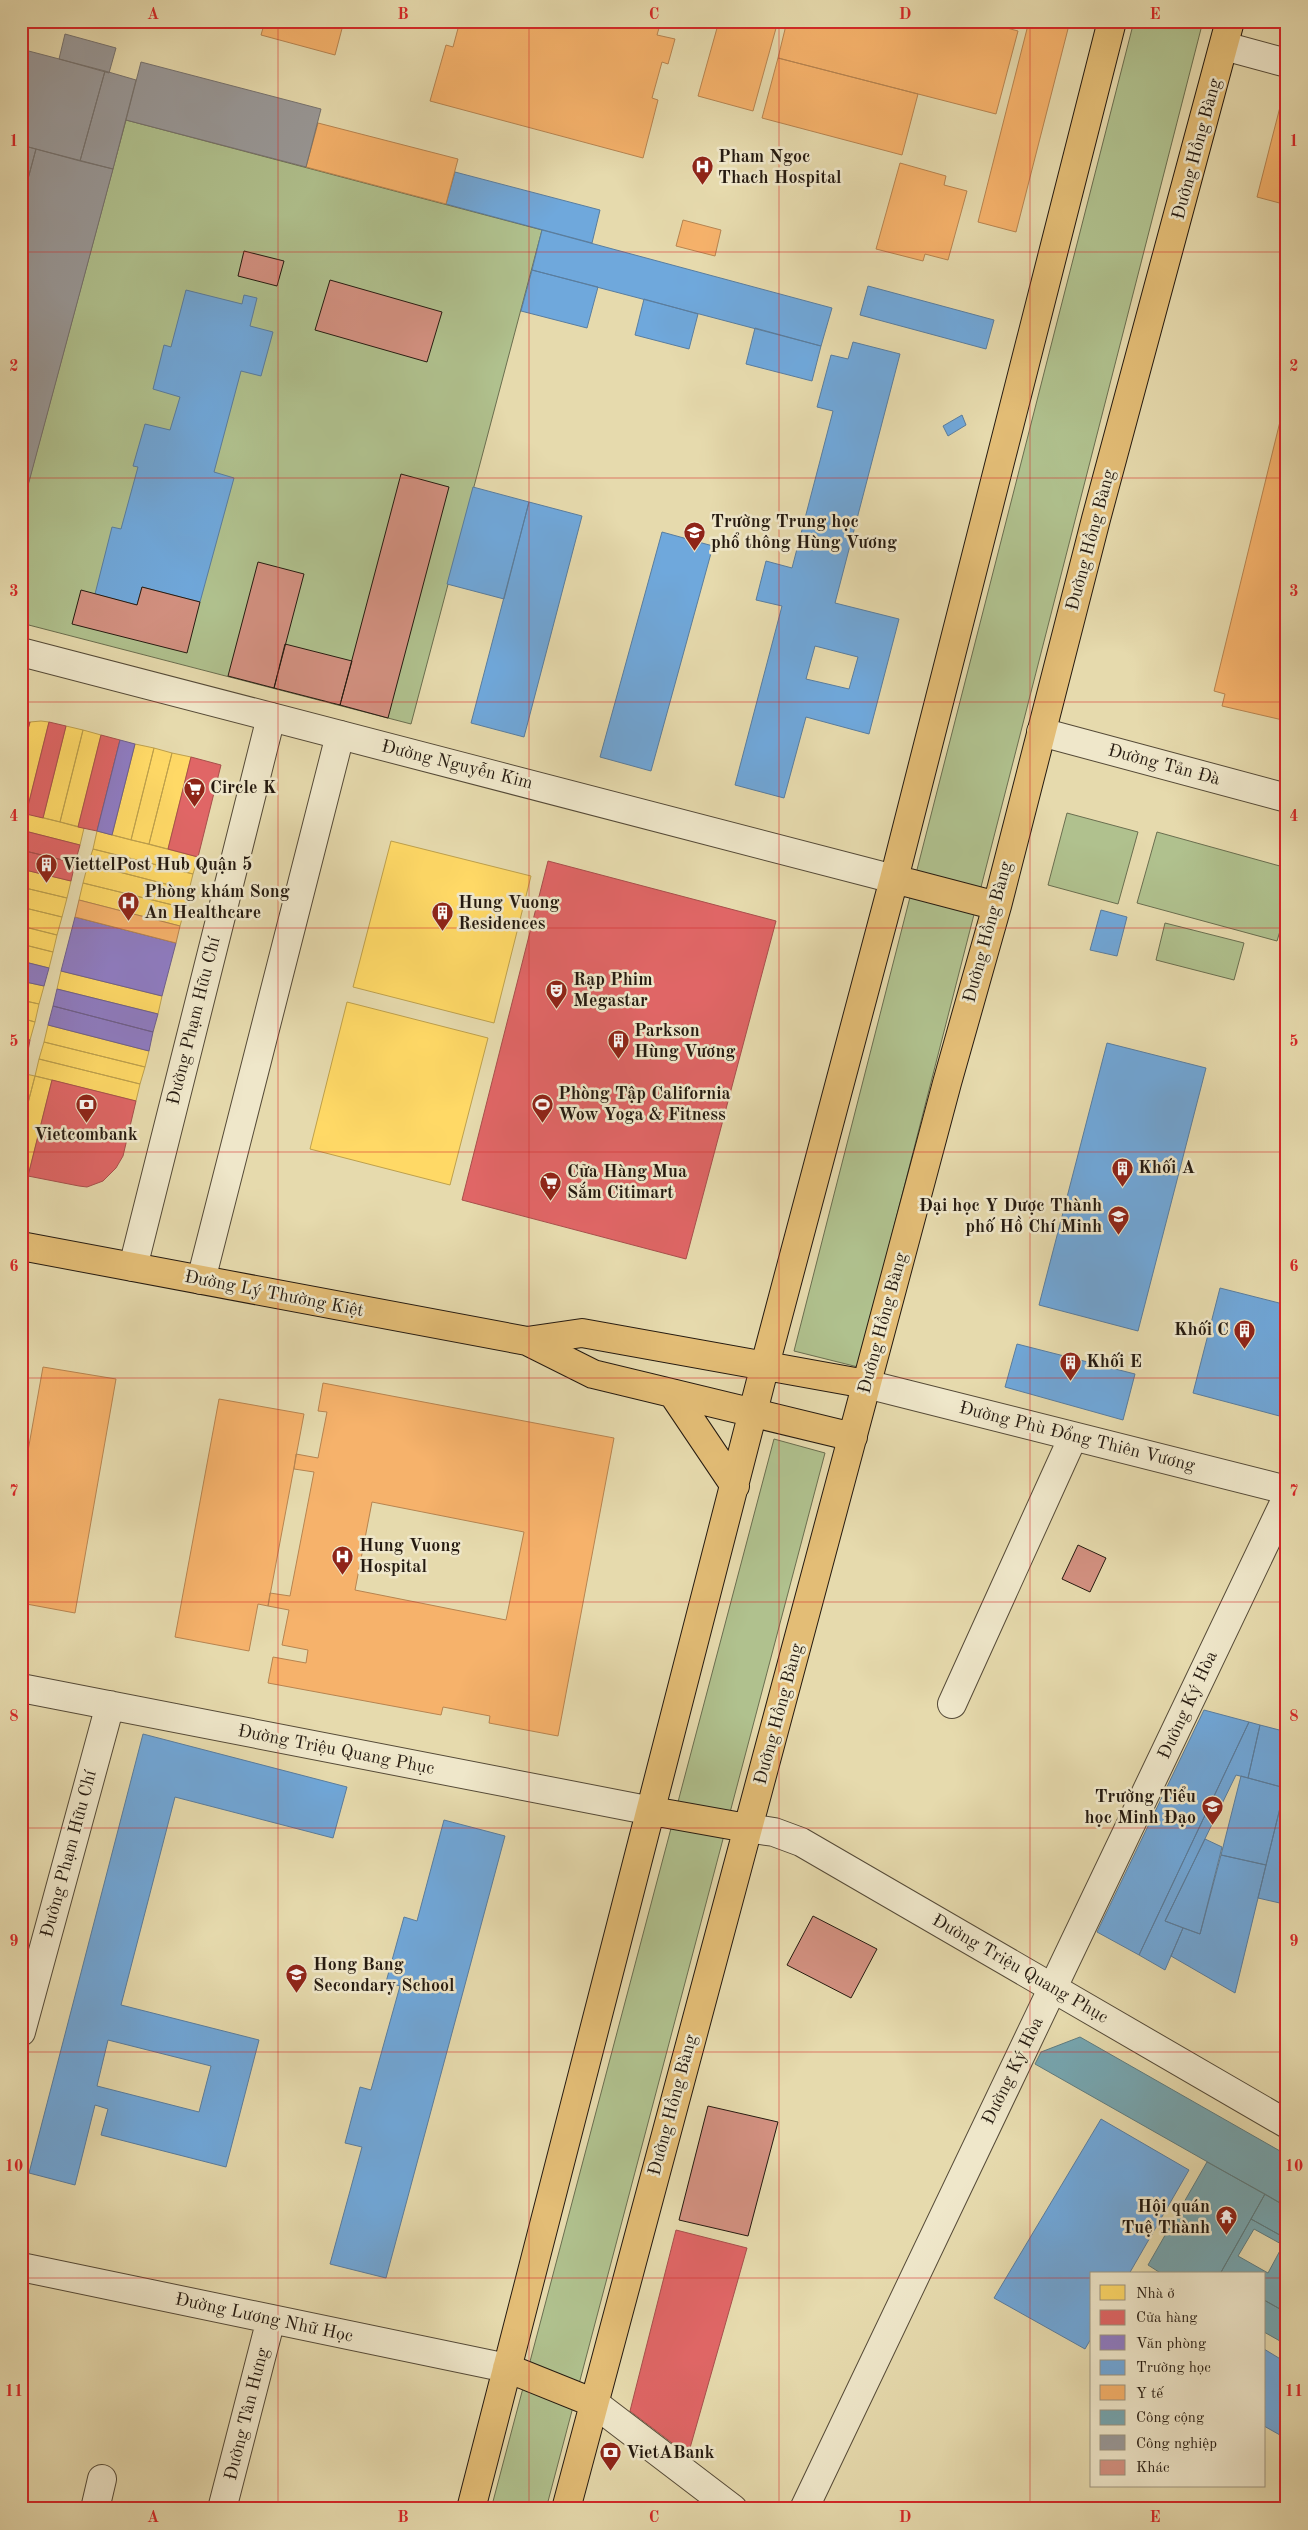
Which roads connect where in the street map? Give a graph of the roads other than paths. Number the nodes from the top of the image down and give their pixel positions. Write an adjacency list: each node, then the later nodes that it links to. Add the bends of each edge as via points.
1 (1112, 21): 9 (main road)
2 (1227, 34): 3 (street); 6 (main road, Đường Hồng Bàng)
3 (1287, 63)
4 (21, 652): 5 (street, Đường Nguyễn Kim)
5 (271, 717): 7 (street, Đường Nguyễn Kim); 12 (street, Đường Phạm Hữu Chí)
6 (1041, 732): 8 (street, Đường Tản Đà); 10 (main road, Đường Hồng Bàng)
7 (340, 735): 9 (street, Đường Nguyễn Kim); 13 (street)
8 (1287, 798)
9 (894, 878): 10 (main road); 15 (main road)
10 (997, 906): 16 (main road, Đường Hồng Bàng)
11 (21, 1246): 12 (main road, Đường Lý Thường Kiệt)
12 (133, 1267): 13 (main road, Đường Lý Thường Kiệt)
13 (200, 1280): 14 (main road, Đường Lý Thường Kiệt)
14 (526, 1341): 15 (main road, Đường Lý Thường Kiệt, via 582,1333); 17 (main road, Đường Lý Thường Kiệt, via 593,1374)
15 (765, 1366): 16 (main road, Đường Lý Thường Kiệt); 18 (main road)
16 (866, 1384): 19 (main road, Đường Hồng Bàng); 20 (street, Đường Phù Đổng Thiên Vương)
17 (673, 1394): 18 (main road, Đường Lý Thường Kiệt); 21 (main road)
18 (753, 1414): 19 (main road, Đường Lý Thường Kiệt); 21 (main road)
19 (853, 1437): 28 (main road, Đường Hồng Bàng)
20 (1073, 1437): 22 (street, Đường Phù Đổng Thiên Vương); 25 (street)
21 (735, 1486): 27 (main road)
22 (1287, 1490)
23 (1287, 1498): 29 (street, Đường Ký Hòa)
24 (21, 1688): 26 (street, Đường Triệu Quang Phục)
25 (952, 1704)
26 (110, 1706): 27 (street, Đường Triệu Quang Phục); 30 (street, Đường Phạm Hữu Chí)
27 (652, 1811): 28 (main road); 34 (main road)
28 (748, 1828): 29 (street, Đường Triệu Quang Phục, via 774,1832 801,1842); 35 (main road, Đường Hồng Bàng)
29 (1053, 1988): 31 (street, Đường Triệu Quang Phục); 42 (street, Đường Ký Hòa)
30 (21, 2032)
31 (1287, 2124)
32 (21, 2267): 33 (street, Đường Lương Nhữ Học)
33 (271, 2319): 34 (street, Đường Lương Nhữ Học); 38 (street, Đường Tân Hưng)
34 (507, 2368): 35 (main road); 39 (main road)
35 (594, 2403): 40 (main road, Đường Hồng Bàng); 41 (street)
36 (102, 2479): 37 (street)
37 (95, 2509)
38 (222, 2509)
39 (471, 2509)
40 (566, 2509)
41 (733, 2509)
42 (804, 2509)

